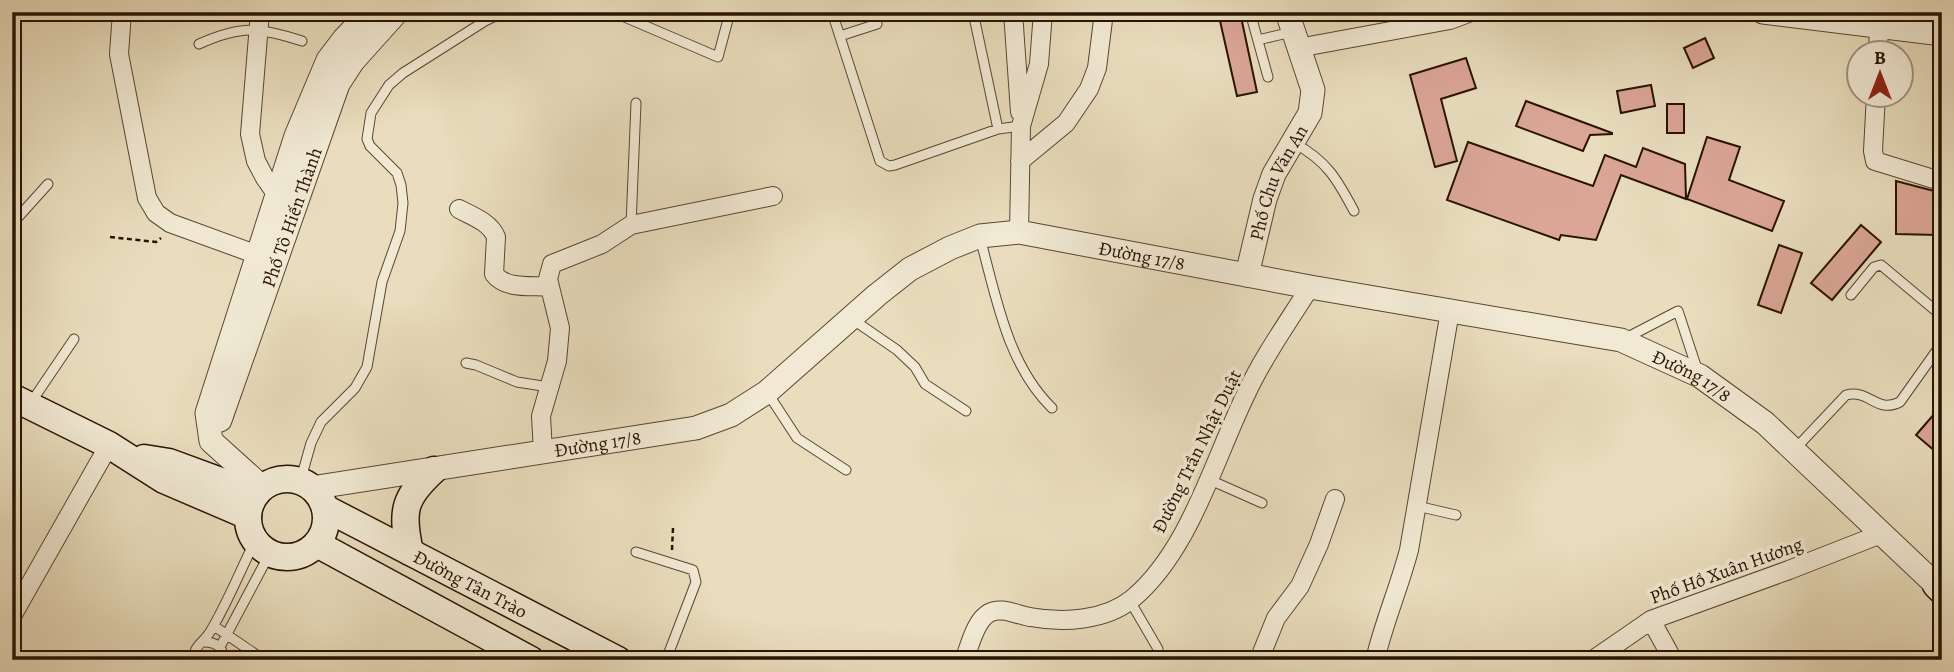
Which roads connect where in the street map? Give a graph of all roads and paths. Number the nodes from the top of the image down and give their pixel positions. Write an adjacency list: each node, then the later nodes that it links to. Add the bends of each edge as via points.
1 (121, 12): 38 (street, via 119,54 147,198 156,213)
2 (370, 12): 35 (street, Phố Tô Hiến Thành, via 328,61 296,136)
3 (397, 12): 35 (street, Phố Tô Hiến Thành, via 338,84)
4 (504, 12): 69 (lane, via 403,73 388,85 371,113 367,139 397,173 401,185 400,231 382,282 367,367 355,388 321,422 311,443)
5 (612, 12): 6 (lane, via 718,57)
6 (730, 12)
7 (832, 12): 20 (lane)
8 (973, 12): 29 (lane)
9 (1013, 12): 28 (street)
10 (1043, 12): 28 (street, via 1039,64)
11 (1104, 12): 31 (street, via 1097,68 1089,89 1066,123)
12 (1250, 12): 22 (lane)
13 (1471, 12): 19 (street, via 1450,20)
14 (1777, 14): 18 (street)
15 (259, 21): 23 (lane); 24 (lane); 35 (street, via 250,134 256,161)
16 (877, 24): 20 (lane)
17 (1928, 25): 18 (street)
18 (1879, 26): 21 (street)
19 (1292, 31): 22 (lane); 30 (street, Phố Chu Văn An, via 1313,90 1310,113)
20 (840, 36): 29 (lane, via 880,161 895,165)
21 (1879, 38)
22 (1258, 40): 25 (lane)
23 (302, 41)
24 (199, 44)
25 (1268, 77)
26 (636, 103): 40 (lane)
27 (1875, 108): 32 (street, via 1875,161)
28 (1020, 126): 29 (lane); 31 (street)
29 (998, 129)
30 (1293, 142): 37 (lane, via 1325,164); 45 (street, Phố Chu Văn An, via 1265,199)
31 (1020, 161): 41 (street)
32 (1940, 181)
33 (48, 184): 39 (lane)
34 (773, 196): 40 (street)
35 (286, 200): 44 (street, Phố Tô Hiến Thành); 62 (street, Phố Tô Hiến Thành, via 222,417)
36 (459, 209): 46 (street, via 494,231 497,278 512,285)
37 (1354, 211)
38 (170, 223): 43 (path, via 158,242); 44 (street)
39 (12, 225)
40 (631, 225): 46 (street, via 602,244 552,264)
41 (1019, 232): 42 (street, Đường 17/8); 45 (street, Đường 17/8)
42 (980, 236): 51 (street, Đường 17/8, via 910,269); 60 (lane, via 1018,359)
43 (110, 237)
44 (258, 255): 62 (street, Phố Tô Hiến Thành, via 207,413)
45 (1247, 275): 47 (street, Đường 17/8)
46 (550, 287): 57 (street, via 560,328)
47 (1310, 287): 49 (street, Đường 17/8); 68 (street, Đường Trần Nhật Duật, via 1249,388)
48 (1851, 295): 50 (lane, via 1874,267 1881,265)
49 (1450, 311): 53 (street, Đường 17/8); 73 (street)
50 (1942, 316)
51 (851, 318): 58 (street, Đường 17/8); 61 (lane, via 897,350 925,384)
52 (74, 339): 59 (lane)
53 (1622, 340): 56 (street, Đường 17/8); 56 (lane, via 1678,311)
54 (1942, 343): 64 (lane, via 1900,402 1881,406 1863,395 1846,395)
55 (466, 363): 57 (lane, via 517,382)
56 (1700, 376): 64 (street, Đường 17/8)
57 (549, 387): 65 (street, via 541,416)
58 (767, 393): 65 (street, Đường 17/8, via 731,415 696,428); 67 (lane, via 797,438)
59 (21, 401): 63 (main road)
60 (1052, 408)
61 (966, 411)
62 (210, 435): 70 (street)
63 (115, 449): 70 (main road, via 169,462); 84 (street)
64 (1795, 449): 76 (street, Đường 17/8)
65 (543, 452): 66 (street, Đường 17/8)
66 (434, 470): 69 (street, Đường 17/8); 79 (main road, via 408,500 405,527)
67 (846, 470)
68 (1210, 480): 72 (lane); 83 (street, Đường Trần Nhật Duật, via 1162,569)
69 (312, 493): 70 (main road, via 287,480 274,482); 77 (main road, via 326,521); 79 (main road, Đường Tân Trào)
70 (256, 499): 78 (main road, via 249,529)
71 (1335, 499): 100 (street, via 1300,586 1276,618)
72 (1262, 503)
73 (1417, 506): 74 (lane); 101 (street, via 1406,563)
74 (1456, 514)
75 (673, 528): 81 (path)
76 (1881, 534): 82 (street, Đường 17/8); 85 (street, Phố Hồ Xuân Hương)
77 (317, 544): 78 (main road, via 307,552 282,557); 91 (main road, Đường Tân Trào)
78 (262, 547): 86 (lane); 87 (lane)
79 (410, 552): 97 (main road, Đường Tân Trào)
80 (636, 552): 81 (lane)
81 (672, 564): 98 (lane, via 693,570 696,582)
82 (1940, 585)
83 (1130, 601): 90 (lane); 99 (street, Đường Trần Nhật Duật, via 1097,617 1058,621 1002,610 989,613 978,625)
84 (12, 616)
85 (1651, 620): 102 (street, Phố Hồ Xuân Hương); 103 (street)
86 (214, 626): 87 (lane); 88 (lane)
87 (227, 635): 89 (lane); 96 (lane)
88 (204, 642): 89 (lane); 94 (lane, via 197,646)
89 (220, 647): 95 (lane)
90 (1158, 649)
91 (520, 657)
92 (128, 660): 93 (lane)
93 (136, 660)
94 (194, 660)
95 (222, 660)
96 (264, 660)
97 (618, 660)
98 (666, 660)
99 (964, 660)
100 (1259, 660)
101 (1375, 660)
102 (1593, 660)
103 (1673, 660)

